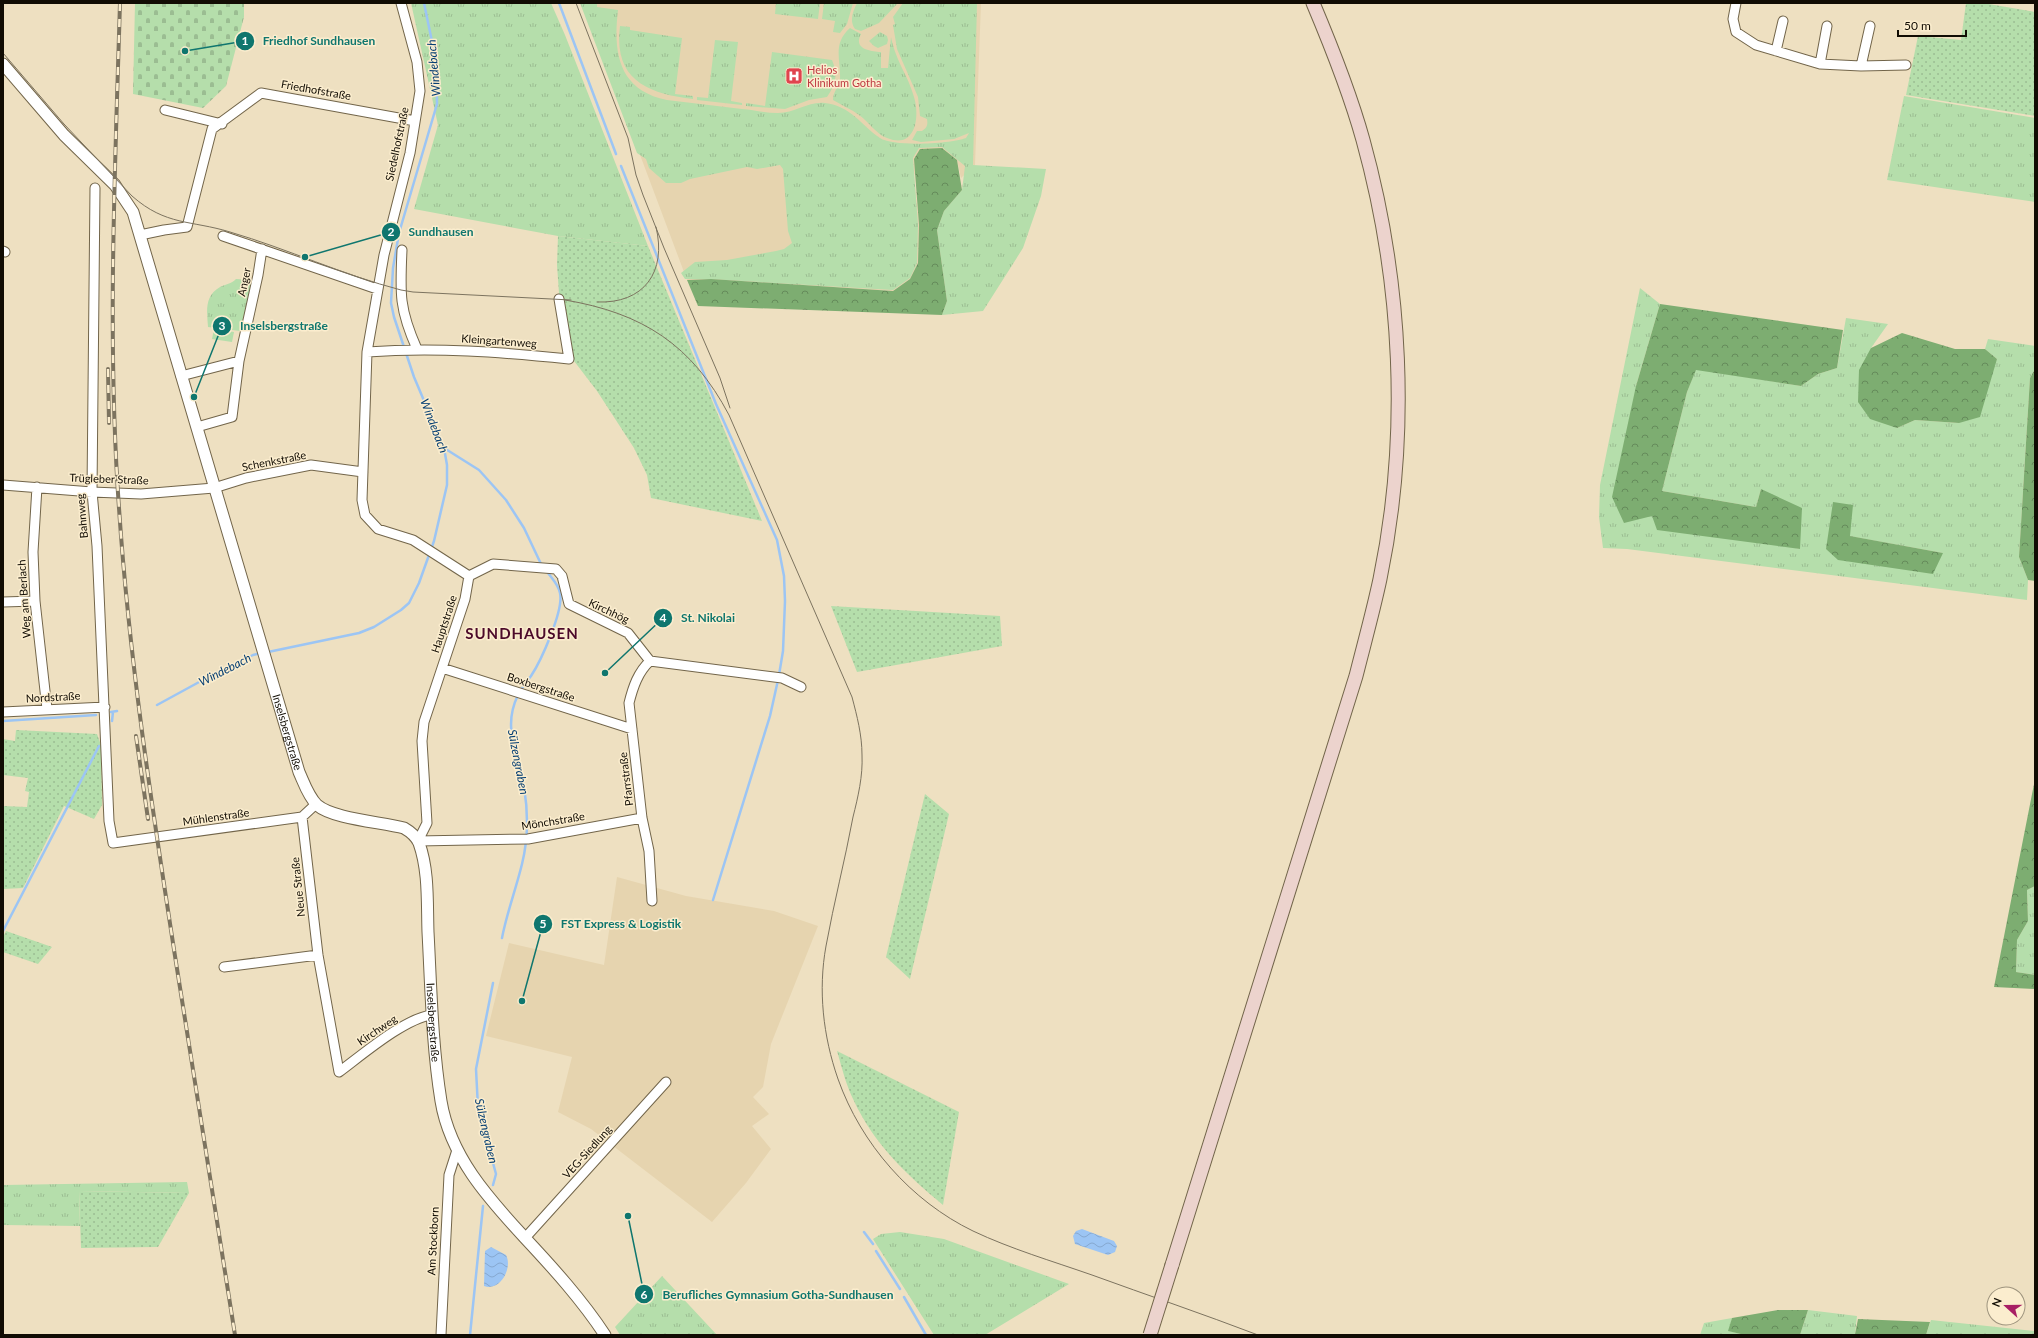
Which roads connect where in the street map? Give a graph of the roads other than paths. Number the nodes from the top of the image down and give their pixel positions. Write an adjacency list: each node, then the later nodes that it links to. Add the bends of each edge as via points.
1 (400, 3): 13 (street, Siedelhofstraße, via 418,74 420,91)
2 (1313, 3): 57 (main road, bridge, via 1363,139 1385,243 1391,282 1398,394 1391,505 1380,578 1356,676)
3 (1736, 3): 7 (street, via 1733,19 1736,32 1756,45)
4 (1783, 21): 7 (street)
5 (1828, 26): 9 (street)
6 (1870, 26): 11 (street)
7 (1776, 51): 9 (street)
8 (3, 64): 16 (street, Inselsbergstraße, via 64,135 115,185 133,212)
9 (1820, 64): 11 (street)
10 (1906, 65): 11 (street)
11 (1861, 66)
12 (165, 110): 14 (street)
13 (415, 121): 14 (street, Friedhofstraße, via 261,93); 20 (street, Siedelhofstraße, via 409,159 391,220)
14 (222, 124): 16 (street, Friedhofstraße, via 212,129 187,227)
15 (95, 188): 31 (street, Bahnweg)
16 (140, 236): 25 (street, Inselsbergstraße)
17 (223, 236): 18 (street)
18 (262, 249): 20 (street); 24 (street, Anger)
19 (402, 250): 22 (street, via 401,296)
20 (378, 290): 23 (street, Siedelhofstraße)
21 (559, 299): 22 (street, Kleingartenweg, via 569,359 475,350)
22 (409, 349): 23 (street, Kleingartenweg)
23 (367, 352): 27 (street, Siedelhofstraße)
24 (239, 361): 25 (street); 26 (street, Anger, via 232,417)
25 (181, 376): 26 (street, Inselsbergstraße)
26 (197, 427): 30 (street, Inselsbergstraße)
27 (363, 472): 30 (street, Schenkstraße, via 311,465 246,478); 32 (street, via 362,500 365,515 372,524 385,532 414,540)
28 (3, 484): 29 (street, Trügleber Straße)
29 (37, 487): 31 (street, Trügleber Straße); 33 (street, Weg am Berlach, via 33,552)
30 (214, 488): 31 (street, Trügleber Straße, via 141,494); 42 (street, Inselsbergstraße, via 299,772)
31 (92, 492): 38 (street, Bahnweg)
32 (469, 576): 35 (street, Kirchhög, via 493,564 556,569 562,576 569,604 628,633); 36 (street, Hauptstraße, via 465,599)
33 (35, 601): 34 (street); 39 (street, Weg am Berlach)
34 (3, 602)
35 (650, 661): 37 (street, via 782,678); 41 (street, Pfarrstraße, via 642,668 632,692 629,704)
36 (442, 668): 41 (street, Boxbergstraße); 45 (street, Hauptstraße, via 424,722 422,741 427,823)
37 (801, 687)
38 (105, 706): 39 (street, Nordstraße); 46 (street, Bahnweg, via 109,821)
39 (47, 709): 40 (street, Nordstraße)
40 (3, 712)
41 (632, 729): 44 (street, Pfarrstraße)
42 (316, 804): 43 (street); 45 (street, via 336,814 404,828)
43 (302, 817): 46 (street, Mühlenstraße); 48 (street, Neue Straße)
44 (642, 818): 45 (street, Mönchstraße, via 526,839); 47 (street, Pfarrstraße, via 649,851)
45 (418, 841): 50 (street, Inselsbergstraße, via 425,872)
46 (113, 843)
47 (652, 901)
48 (318, 955): 49 (street); 51 (street, Neue Straße)
49 (224, 967)
50 (432, 1015): 51 (street, Kirchweg, via 422,1016 384,1038); 53 (street, Inselsbergstraße, via 441,1102)
51 (339, 1072)
52 (666, 1082): 54 (street, VEG-Siedlung)
53 (457, 1150): 54 (street, Inselsbergstraße, via 490,1200); 55 (street, Am Stockborn, via 449,1175)
54 (525, 1238): 56 (street, Inselsbergstraße, via 560,1277)
55 (441, 1335)
56 (605, 1335)
57 (1150, 1335)

